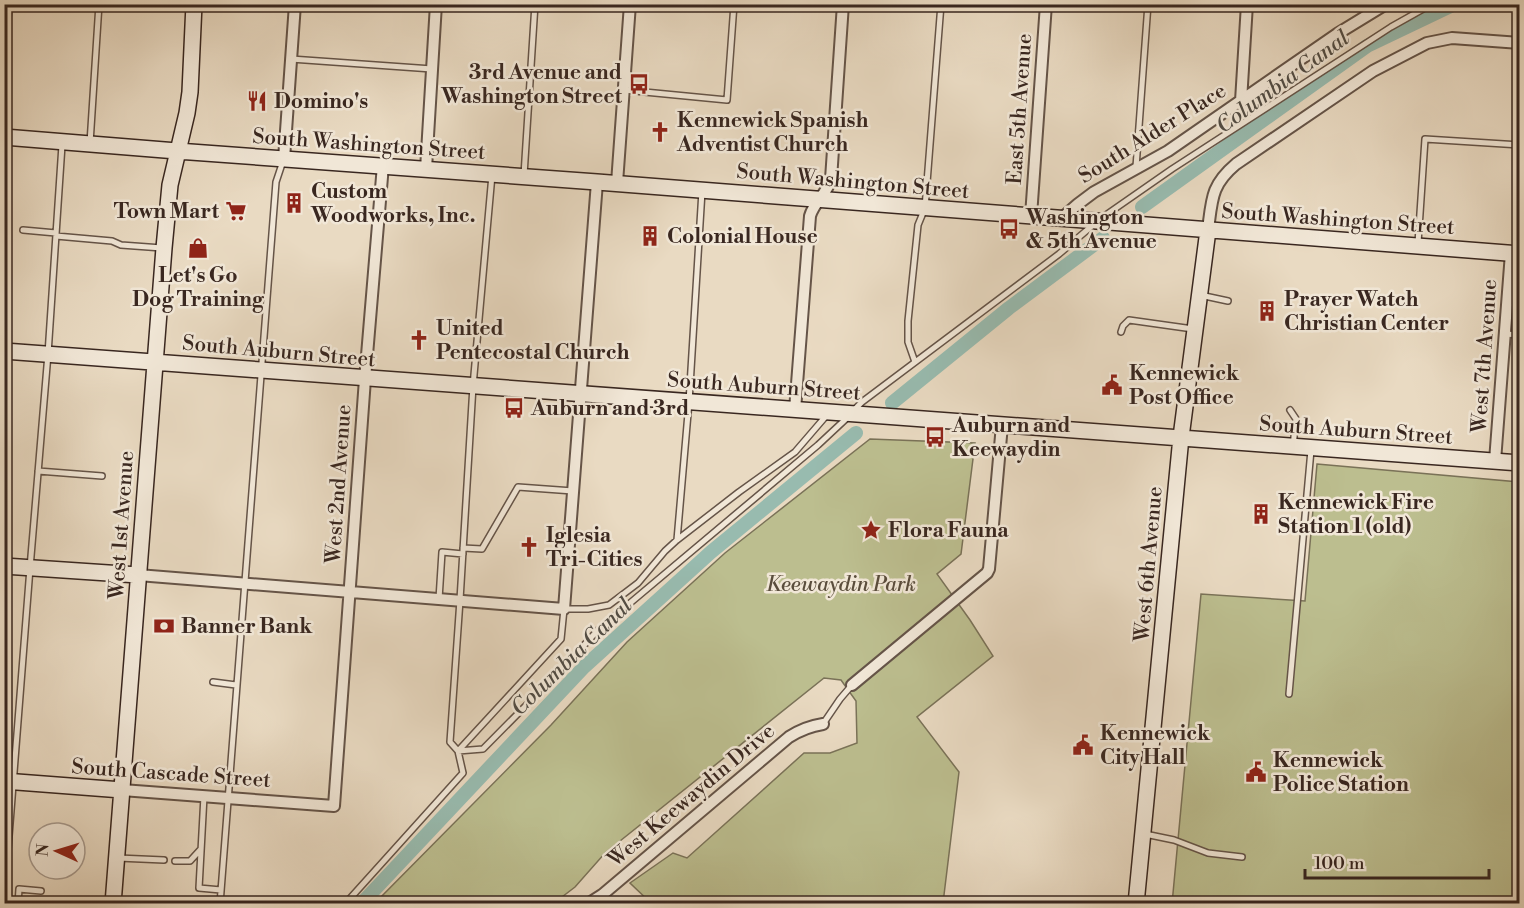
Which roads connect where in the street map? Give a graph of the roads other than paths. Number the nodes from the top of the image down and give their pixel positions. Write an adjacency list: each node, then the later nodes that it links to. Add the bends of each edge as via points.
1 (6, 4): 16 (street)
2 (99, 4): 24 (lane)
3 (194, 4): 26 (street, West 1st Avenue, via 190,92)
4 (295, 4): 18 (street)
5 (436, 4): 19 (street)
6 (535, 4): 32 (lane)
7 (630, 4): 20 (street)
8 (734, 4): 20 (lane, via 727,100)
9 (843, 4): 36 (street, via 831,179)
10 (941, 4): 37 (lane)
11 (1046, 4): 38 (street, East 5th Avenue)
12 (1148, 4): 30 (lane)
13 (1247, 4): 21 (street)
14 (1386, 4): 21 (street, South Alder Place)
15 (1432, 4): 40 (lane)
16 (4, 31)
17 (1520, 43): 42 (street, via 1437,40 1373,71 1227,171 1215,187)
18 (291, 58): 19 (lane); 27 (street)
19 (432, 69): 29 (street)
20 (624, 90): 34 (street)
21 (1240, 101): 30 (street, South Alder Place)
22 (4, 137): 23 (street, South Washington Street)
23 (62, 142): 24 (street, South Washington Street); 43 (lane)
24 (90, 144): 26 (street, South Washington Street)
25 (1520, 145): 44 (lane, via 1425,139)
26 (177, 152): 27 (street, South Washington Street); 45 (street, West 1st Avenue)
27 (284, 159): 28 (street, South Washington Street); 57 (lane, via 276,182)
28 (383, 165): 29 (street, South Washington Street); 58 (street, West 2nd Avenue)
29 (426, 169): 31 (street, South Washington Street)
30 (1136, 169): 39 (street, South Alder Place, via 1094,192)
31 (492, 174): 32 (street, South Washington Street); 59 (lane)
32 (524, 176): 33 (street, South Washington Street)
33 (597, 182): 34 (street, South Washington Street); 60 (street)
34 (617, 183): 35 (street, South Washington Street)
35 (702, 190): 36 (street, South Washington Street); 61 (lane)
36 (820, 199): 37 (street, South Washington Street); 62 (street, via 810,216)
37 (925, 207): 38 (street, South Washington Street); 56 (lane, via 918,225 908,321 908,342)
38 (1031, 216): 39 (street, South Washington Street)
39 (1062, 218): 40 (street, South Washington Street)
40 (1097, 221): 42 (street, South Washington Street); 56 (lane)
41 (22, 230): 43 (lane)
42 (1208, 230): 44 (street, South Washington Street); 47 (street, West 6th Avenue)
43 (56, 234): 45 (lane); 54 (lane)
44 (1418, 246): 46 (street, South Washington Street)
45 (164, 248): 55 (street, West 1st Avenue)
46 (1515, 253): 51 (street, West 7th Avenue)
47 (1199, 295): 48 (lane); 49 (street, West 6th Avenue)
48 (1228, 301)
49 (1195, 329): 50 (lane, via 1129,320); 67 (street, West 6th Avenue)
50 (1121, 332)
51 (1505, 334): 52 (lane); 70 (street, West 7th Avenue)
52 (1520, 335)
53 (4, 351): 54 (street, South Auburn Street)
54 (48, 354): 55 (street, South Auburn Street); 72 (lane)
55 (154, 362): 57 (street, South Auburn Street); 79 (street, West 1st Avenue)
56 (915, 362): 65 (lane)
57 (261, 371): 58 (street, South Auburn Street); 80 (lane)
58 (365, 379): 59 (street, South Auburn Street); 81 (street, West 2nd Avenue)
59 (473, 386): 60 (street, South Auburn Street); 76 (lane)
60 (581, 394): 61 (street, South Auburn Street); 74 (street)
61 (689, 402): 62 (street, South Auburn Street); 75 (lane)
62 (795, 410): 64 (street, South Auburn Street)
63 (1290, 410): 68 (lane, via 1296,419)
64 (829, 412): 65 (street, South Auburn Street); 75 (lane, via 795,452)
65 (851, 414): 66 (street, South Auburn Street); 90 (lane, via 597,630 483,749)
66 (1002, 425): 67 (street, South Auburn Street); 87 (street, via 987,573)
67 (1181, 438): 68 (street, South Auburn Street); 96 (street, West 6th Avenue)
68 (1293, 446): 69 (street, South Auburn Street)
69 (1311, 447): 70 (street, South Auburn Street); 88 (lane)
70 (1495, 461): 71 (street, South Auburn Street)
71 (1520, 463)
72 (38, 471): 73 (lane); 78 (lane)
73 (102, 476)
74 (573, 491): 76 (lane, via 518,487 482,549); 84 (street)
75 (677, 540): 84 (lane, via 638,583 609,605)
76 (463, 551): 82 (lane, via 442,552); 83 (lane)
77 (4, 566): 78 (street)
78 (30, 568): 79 (street); 91 (lane)
79 (138, 575): 80 (street); 92 (street, West 1st Avenue)
80 (244, 583): 81 (street); 86 (lane)
81 (350, 591): 82 (street); 95 (street, West 2nd Avenue)
82 (439, 598): 83 (street)
83 (460, 600): 84 (street); 90 (lane, via 450,742)
84 (564, 609): 90 (lane, via 561,639)
85 (213, 682): 86 (lane)
86 (236, 685): 94 (lane)
87 (852, 685): 89 (lane)
88 (1289, 693)
89 (823, 724): 109 (street, West Keewaydin Drive, via 789,737)
90 (458, 751): 108 (lane, via 463,773)
91 (9, 781): 92 (street, South Cascade Street); 104 (lane)
92 (122, 790): 93 (street, South Cascade Street); 99 (street, West 1st Avenue)
93 (204, 796): 94 (street, South Cascade Street); 97 (lane)
94 (227, 798): 95 (street, South Cascade Street); 102 (lane)
95 (334, 806)
96 (1143, 834): 98 (lane, via 1208,853); 110 (street, West 6th Avenue)
97 (201, 849): 101 (lane, via 190,861); 102 (lane, via 199,888)
98 (1242, 857)
99 (116, 858): 100 (lane); 106 (street, West 1st Avenue)
100 (164, 860)
101 (175, 861)
102 (221, 890): 107 (lane)
103 (41, 891): 105 (lane, via 19,889)
104 (4, 900)
105 (18, 903)
106 (113, 903)
107 (220, 903)
108 (345, 903)
109 (588, 903)
110 (1136, 903)

